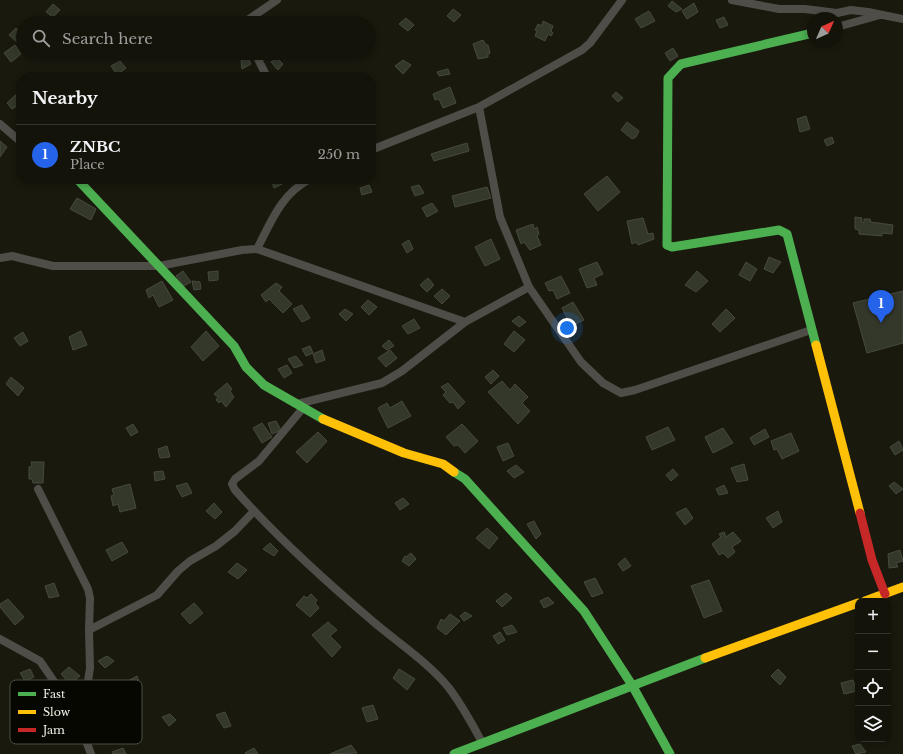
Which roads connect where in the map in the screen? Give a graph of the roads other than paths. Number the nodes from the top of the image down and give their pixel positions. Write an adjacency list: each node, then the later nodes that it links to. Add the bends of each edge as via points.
1 (276, 0): 5 (street)
2 (622, 0): 11 (street, via 582,50)
3 (732, 0): 4 (street, via 779,9 837,13 851,10)
4 (882, 15): 6 (street); 7 (street)
5 (253, 16)
6 (903, 19)
7 (843, 25)
8 (807, 34): 22 (street, via 681,64 668,78 667,245 672,247 784,231 789,238)
9 (258, 60): 10 (street)
10 (264, 72)
11 (479, 107): 14 (street); 20 (street, via 500,217)
12 (0, 124): 13 (street)
13 (16, 138)
14 (376, 148)
15 (82, 184): 19 (street)
16 (303, 184): 17 (street, via 288,194 278,206)
17 (257, 249): 19 (street); 21 (street)
18 (0, 258): 19 (street, via 12,256 53,266)
19 (159, 266): 23 (street, via 234,346 246,367 264,385)
20 (529, 287): 21 (street); 22 (street, via 581,362 603,383 621,393)
21 (465, 322): 23 (street, via 402,371 382,383)
22 (811, 330): 27 (street, via 872,560)
23 (300, 406): 25 (street, via 258,461 232,484); 34 (street, via 327,422 397,451 443,464 465,479 584,611)
24 (38, 490): 30 (street, via 88,589)
25 (254, 511): 30 (street, via 216,546 190,560 157,595); 35 (street, via 278,536 448,687 462,705)
26 (903, 587): 27 (street)
27 (885, 594): 28 (street)
28 (874, 598)
29 (855, 604): 34 (street)
30 (89, 630): 33 (street)
31 (0, 639): 32 (street, via 40,661)
32 (53, 680)
33 (88, 680)
34 (632, 685): 35 (street); 39 (street)
35 (482, 742): 38 (street)
36 (87, 744): 37 (street)
37 (91, 754)
38 (454, 754)
39 (670, 754)

